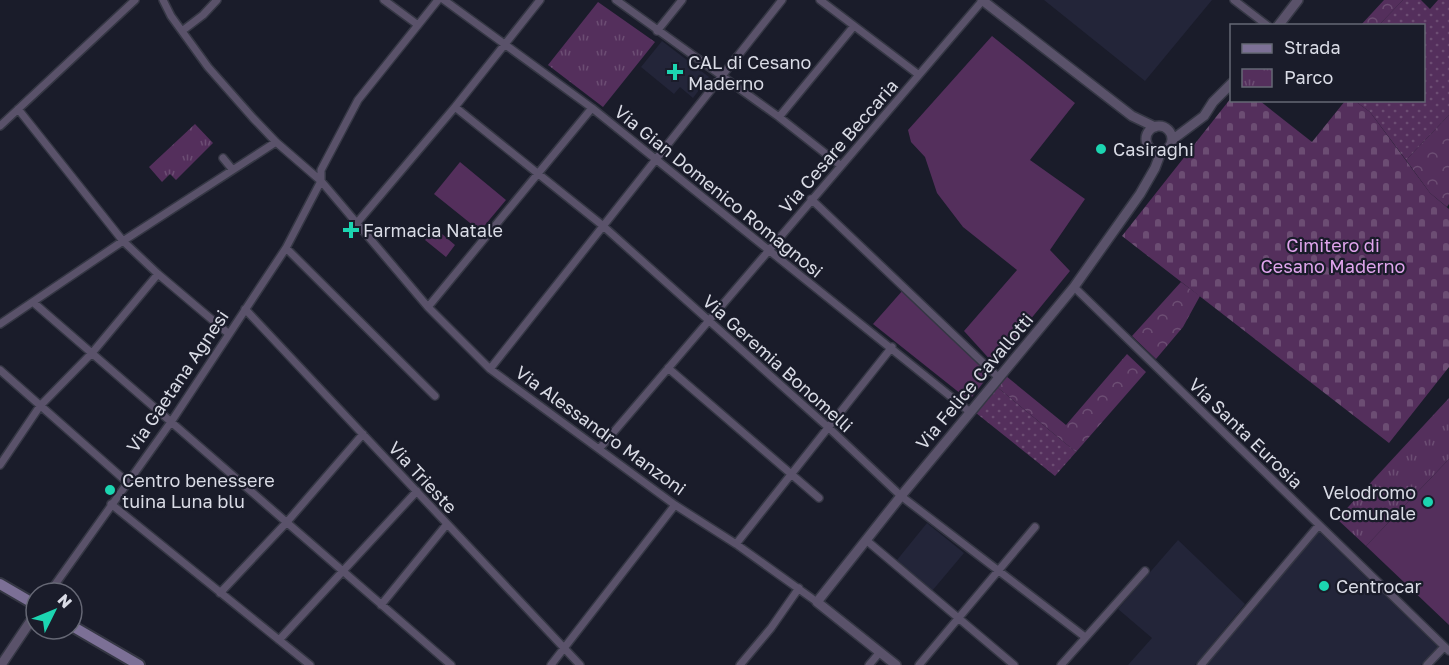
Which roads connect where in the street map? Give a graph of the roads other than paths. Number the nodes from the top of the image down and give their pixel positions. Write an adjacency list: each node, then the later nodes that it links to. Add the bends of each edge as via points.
1 (135, 0): 28 (street)
2 (163, 0): 19 (street, Via Alessandro Manzoni)
3 (218, 0): 19 (street)
4 (384, 0): 17 (street)
5 (438, 0): 17 (street, Via Gaetana Agnesi)
6 (444, 0): 21 (street, Via Gian Domenico Romagnosi)
7 (540, 0): 21 (street)
8 (616, 0): 20 (street)
9 (682, 0): 20 (street)
10 (782, 0): 23 (street)
11 (820, 0): 18 (street)
12 (983, 0): 22 (street, Via Cesare Beccaria); 29 (street)
13 (1234, 0): 15 (street)
14 (1298, 0): 16 (street)
15 (1265, 24)
16 (1280, 24)
17 (418, 25): 45 (street, Via Gaetana Agnesi, via 354,106 321,170)
18 (854, 26): 22 (street); 30 (street)
19 (182, 31): 36 (street, Via Alessandro Manzoni)
20 (657, 31): 23 (street)
21 (504, 44): 26 (street); 27 (street, Via Gian Domenico Romagnosi)
22 (919, 75): 41 (street, Via Cesare Beccaria)
23 (720, 76): 30 (street); 40 (street)
24 (1230, 85): 25 (street)
25 (1213, 102): 33 (street, via 1186,124); 35 (street, via 1198,121)
26 (455, 106): 43 (street, Via Geremia Bonomelli); 47 (street)
27 (592, 108): 40 (street, Via Gian Domenico Romagnosi); 43 (street)
28 (18, 110): 31 (street); 49 (street)
29 (1132, 116): 32 (street); 34 (street)
30 (779, 117): 41 (street)
31 (0, 126)
32 (1155, 127): 33 (street); 34 (street)
33 (1167, 129): 35 (street)
34 (1147, 136): 37 (street)
35 (1172, 140): 38 (street, via 1169,148)
36 (276, 142): 42 (street); 45 (street, Via Alessandro Manzoni)
37 (1150, 147): 38 (street); 44 (street)
38 (1161, 152): 44 (street, Via Felice Cavallotti)
39 (223, 158): 42 (street)
40 (656, 160): 48 (street); 51 (street, Via Gian Domenico Romagnosi)
41 (840, 165): 46 (street, Via Cesare Beccaria)
42 (232, 169): 49 (street)
43 (538, 173): 48 (street, Via Geremia Bonomelli); 55 (street)
44 (1150, 176): 53 (street, Via Felice Cavallotti)
45 (321, 181): 47 (street, Via Alessandro Manzoni); 50 (street, Via Gaetana Agnesi)
46 (811, 199): 51 (street, Via Cesare Beccaria); 65 (street)
47 (356, 224): 55 (street, Via Alessandro Manzoni)
48 (602, 225): 57 (street, Via Geremia Bonomelli); 63 (street)
49 (123, 241): 52 (street); 54 (street)
50 (286, 248): 56 (street, Via Gaetana Agnesi); 66 (street)
51 (769, 250): 57 (street, Via Cesare Beccaria); 60 (street, Via Gian Domenico Romagnosi)
52 (159, 274): 59 (street); 61 (street)
53 (1074, 286): 65 (street, Via Felice Cavallotti); 83 (street, Via Santa Eurosia)
54 (34, 303): 58 (street); 61 (street)
55 (429, 307): 63 (street, Via Alessandro Manzoni)
56 (245, 309): 59 (street, Via Gaetana Agnesi); 71 (street, Via Trieste)
57 (710, 320): 62 (street, Via Cesare Beccaria); 70 (street, Via Geremia Bonomelli)
58 (0, 324)
59 (229, 334): 69 (street, Via Gaetana Agnesi)
60 (892, 347): 68 (street, Via Gian Domenico Romagnosi); 70 (street)
61 (92, 353): 67 (street); 69 (street)
62 (668, 368): 72 (street, Via Cesare Beccaria); 74 (street)
63 (490, 369): 72 (street, Via Alessandro Manzoni)
64 (0, 370): 67 (street)
65 (998, 377): 68 (street, Via Felice Cavallotti)
66 (435, 396)
67 (40, 406): 73 (street); 75 (street)
68 (970, 412): 77 (street, Via Felice Cavallotti)
69 (171, 422): 75 (street, Via Gaetana Agnesi); 81 (street)
70 (829, 428): 74 (street); 77 (street, Via Geremia Bonomelli)
71 (363, 434): 76 (street, Via Trieste); 81 (street)
72 (600, 448): 80 (street, Via Alessandro Manzoni)
73 (0, 465)
74 (791, 474): 78 (street); 86 (street)
75 (128, 482): 79 (street, Via Gaetana Agnesi)
76 (417, 491): 82 (street, Via Trieste); 88 (street)
77 (901, 496): 85 (street, Via Felice Cavallotti); 89 (street, Via Geremia Bonomelli)
78 (819, 498)
79 (111, 504): 90 (street, Via Gaetana Agnesi); 93 (street)
80 (675, 505): 86 (street, Via Alessandro Manzoni); 102 (street)
81 (287, 522): 88 (street); 93 (street)
82 (447, 524): 96 (street); 102 (street, Via Trieste)
83 (1319, 525): 103 (street, Via Santa Eurosia); 117 (street)
84 (1035, 527): 89 (street)
85 (866, 540): 95 (street, Via Felice Cavallotti); 97 (street)
86 (736, 544): 92 (street, Via Alessandro Manzoni)
87 (1145, 571): 100 (street)
88 (343, 572): 96 (street); 101 (street)
89 (998, 572): 97 (street); 100 (street, Via Geremia Bonomelli)
90 (57, 581)
91 (0, 584): 94 (main road)
92 (799, 588): 95 (street, Via Alessandro Manzoni); 111 (street)
93 (220, 593): 101 (street)
94 (24, 598)
95 (817, 602): 104 (street, Via Alessandro Manzoni)
96 (381, 604): 108 (street)
97 (958, 618): 114 (street); 115 (street)
98 (24, 631): 105 (street)
99 (84, 633): 106 (main road)
100 (1085, 638): 116 (street)
101 (279, 640): 107 (street)
102 (564, 648): 109 (street); 110 (street, Via Trieste)
103 (1447, 649): 118 (street)
104 (880, 652): 112 (street); 113 (street, Via Alessandro Manzoni)
105 (1, 665)
106 (139, 665)
107 (310, 665)
108 (451, 665)
109 (551, 665)
110 (580, 665)
111 (740, 665)
112 (869, 665)
113 (896, 665)
114 (919, 665)
115 (1014, 665)
116 (1061, 665)
117 (1201, 665)
118 (1427, 665)

